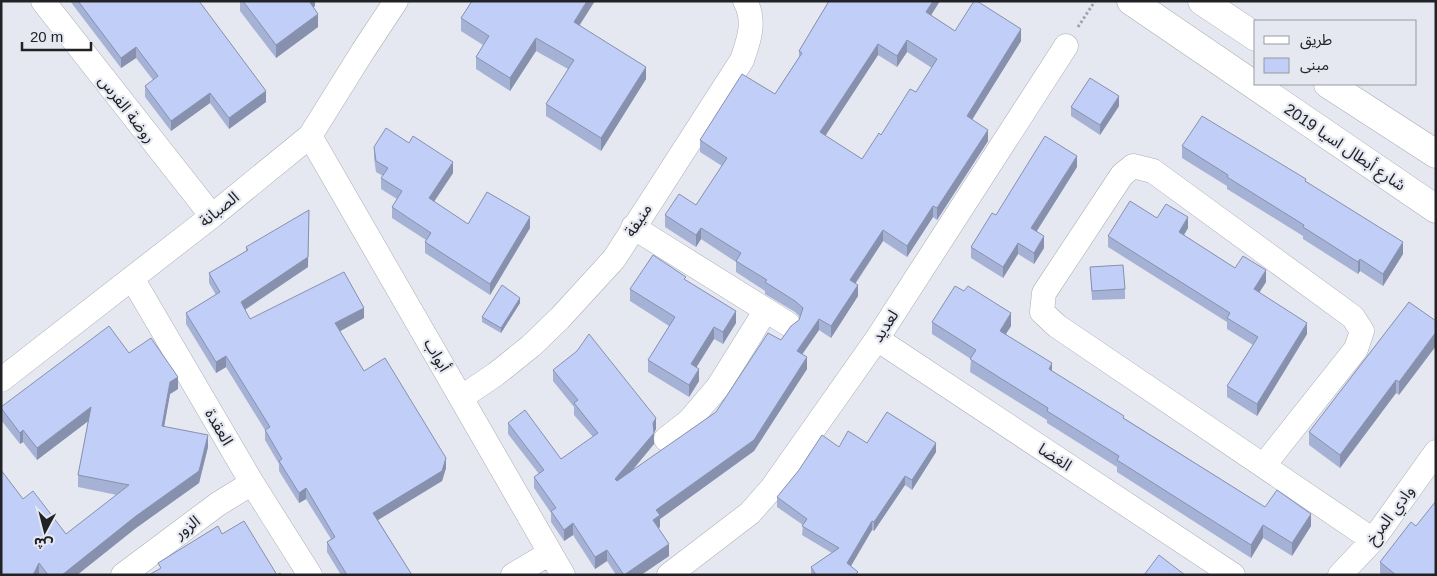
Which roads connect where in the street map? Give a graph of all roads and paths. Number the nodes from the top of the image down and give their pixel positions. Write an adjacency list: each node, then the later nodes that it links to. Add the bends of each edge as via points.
1 (43, 1): 16 (street, روضة الفرس)
2 (396, 1): 13 (street, الصبانة)
3 (745, 1): 17 (street, منيفة, via 752,24 742,60)
4 (1095, 1): 9 (path)
5 (1131, 1): 10 (main road, شارع أبطال اسيا 2019)
6 (1202, 1): 8 (main road)
7 (1214, 1): 8 (main road)
8 (1245, 30)
9 (1066, 46): 21 (street, لعديد)
10 (1254, 85)
11 (1254, 85): 15 (main road, شارع أبطال اسيا 2019)
12 (1330, 85): 14 (main road)
13 (310, 136): 16 (street, الصبانة); 23 (street, أبواب)
14 (1436, 154)
15 (1436, 209)
16 (212, 216): 18 (street, الصبانة)
17 (634, 227): 19 (street); 23 (street, منيفة, via 614,259 560,318 531,346)
18 (132, 278): 22 (street, الصبانة); 27 (street, العقدة)
19 (766, 310): 20 (street); 24 (street, via 718,387 689,421)
20 (788, 324)
21 (877, 339): 34 (street, لعديد, via 772,488 750,513); 35 (street, الغضا)
22 (1, 380)
23 (462, 397): 29 (street, أبواب)
24 (666, 439)
25 (1436, 452): 28 (street, وادي المرخ)
26 (1264, 465): 26 (street, via 1057,326 1042,312 1044,293 1122,174 1133,166 1161,177 1353,317 1362,331 1356,350); 28 (street)
27 (252, 483): 30 (street, الزور, via 232,494); 31 (street, العقدة)
28 (1373, 540): 36 (street, وادي المرخ)
29 (550, 553): 32 (street); 33 (street, أبواب)
30 (123, 575)
31 (310, 575)
32 (513, 575)
33 (563, 575)
34 (669, 575)
35 (1233, 575)
36 (1340, 575)

